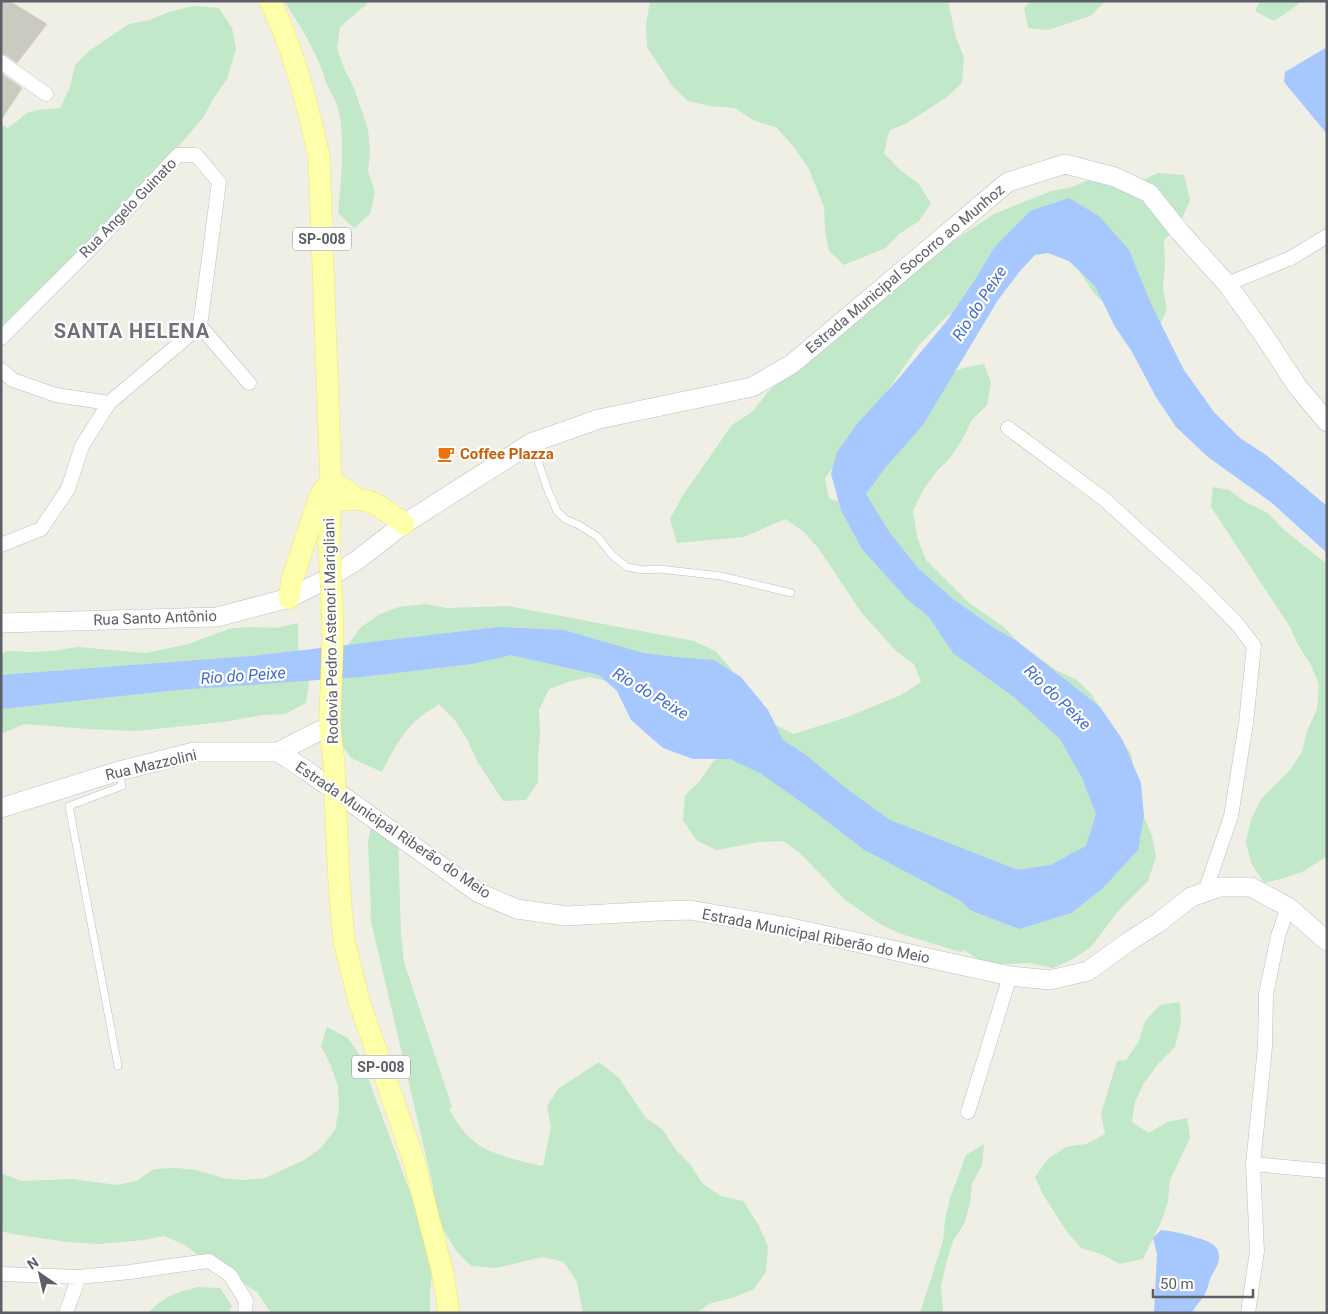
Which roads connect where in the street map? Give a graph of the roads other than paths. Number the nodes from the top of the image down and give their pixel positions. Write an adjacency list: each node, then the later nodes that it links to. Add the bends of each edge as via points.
1 (270, 1): 2 (main road, Rodovia Pedro Astenori Marigliani / SP-008)
2 (281, 11): 15 (main road, Rodovia Pedro Astenori Marigliani / SP-008, via 319,156)
3 (1, 62): 4 (street)
4 (46, 94)
5 (1327, 236): 6 (street, via 1291,258)
6 (1227, 284): 12 (street, Estrada Municipal Socorro ao Munhoz); 14 (street, Estrada Municipal Socorro ao Munhoz, via 1149,193 1115,176 1065,164 1008,182 792,364 752,387 598,419)
7 (200, 326): 8 (street, Rua Angelo Guinato, via 219,182 196,154 178,155); 10 (street); 11 (street)
8 (1, 338)
9 (1, 370): 11 (street, via 13,380 56,395)
10 (249, 383)
11 (109, 403): 17 (street, via 82,446 68,489 41,529)
12 (1327, 422)
13 (1008, 428): 25 (street, via 1104,499 1203,589 1254,646 1231,816)
14 (531, 443): 16 (street, Estrada Municipal Socorro ao Munhoz); 18 (lane, via 556,511 598,537 627,567 721,576)
15 (330, 494): 16 (main road, via 379,506); 19 (main road, via 327,487 318,502); 21 (main road, Rodovia Pedro Astenori Marigliani / SP-008, bridge, via 333,635)
16 (404, 524): 19 (street, Rua Santo Antônio, via 356,561)
17 (1, 545)
18 (791, 593)
19 (289, 598): 20 (street, Rua Santo Antônio, via 217,617)
20 (1, 622)
21 (330, 721): 22 (street, Rua Mazzolini); 37 (main road, Rodovia Pedro Astenori Marigliani / SP-008, bridge, via 344,941 358,1001 414,1161 443,1274)
22 (278, 752): 23 (street, Rua Mazzolini, via 194,752); 28 (street, Estrada Municipal Riberão do Meio, via 479,893 517,910 566,916 690,910 787,927)
23 (119, 771): 24 (street, Rua Mazzolini); 29 (lane, via 122,786 69,806)
24 (1, 808)
25 (1205, 892): 26 (street, Estrada Municipal Riberão do Meio, via 1220,887 1250,887); 28 (street, Estrada Municipal Riberão do Meio, via 1191,897 1088,971 1050,980)
26 (1288, 907): 27 (street, Estrada Municipal Riberão do Meio); 31 (street, via 1278,936 1266,994 1266,1047)
27 (1327, 941)
28 (1010, 976): 30 (street)
29 (118, 1066)
30 (968, 1112)
31 (1253, 1164): 32 (street); 38 (street, via 1257,1251)
32 (1327, 1171)
33 (1, 1274): 34 (street)
34 (79, 1277): 35 (street); 36 (street, via 209,1262 230,1275 246,1301)
35 (66, 1313)
36 (245, 1313)
37 (449, 1313)
38 (1248, 1313)

